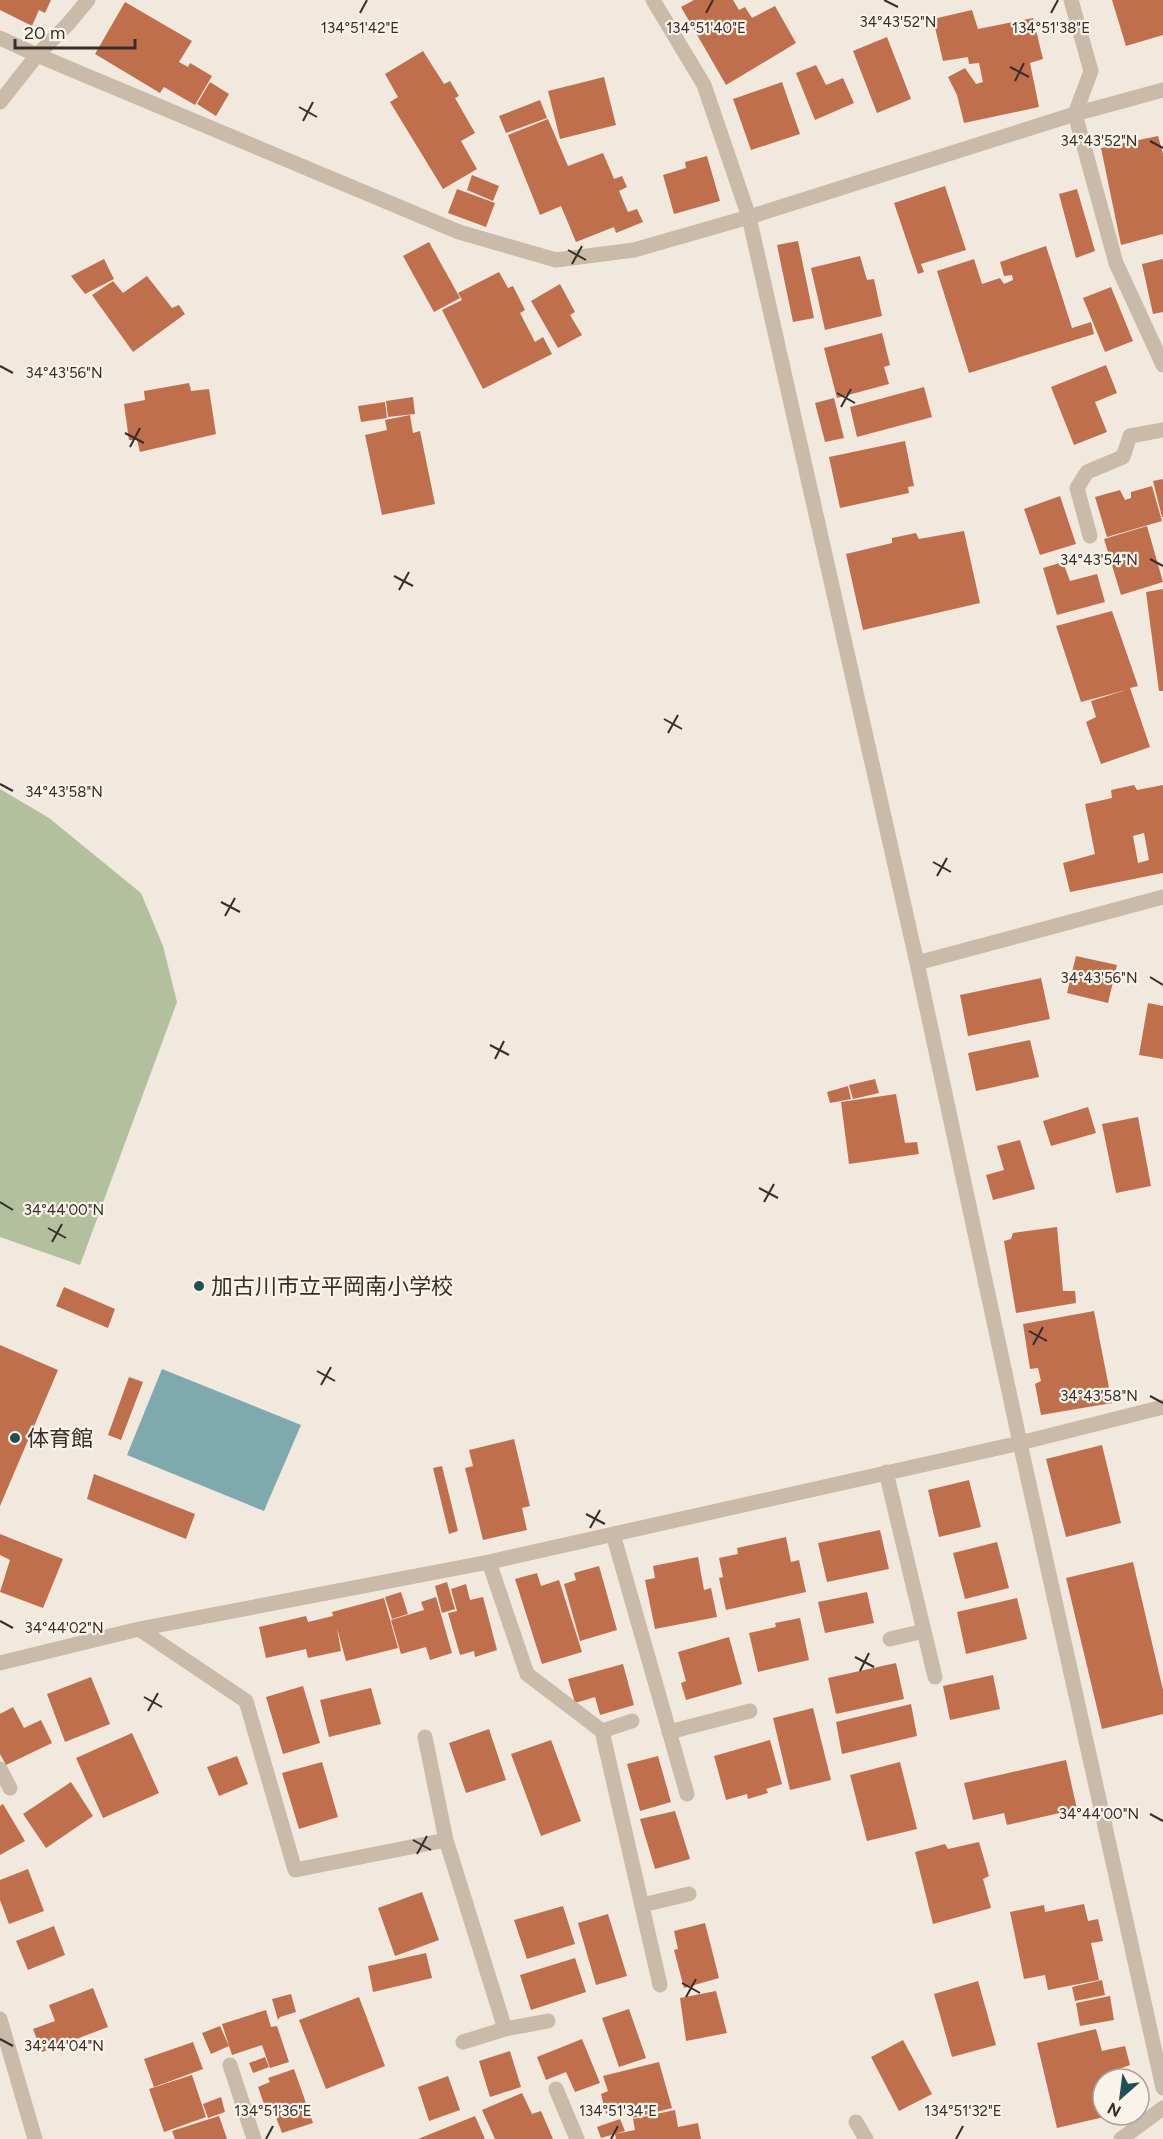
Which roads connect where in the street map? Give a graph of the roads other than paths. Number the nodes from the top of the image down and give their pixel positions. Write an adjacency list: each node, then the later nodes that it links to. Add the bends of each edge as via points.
1 (88, 0): 5 (street)
2 (653, 0): 9 (street, via 704,85)
3 (1071, 0): 8 (street, via 1091,71)
4 (0, 38): 5 (street)
5 (36, 55): 7 (street); 9 (street, via 459,232 556,260 634,250)
6 (1163, 90): 8 (street)
7 (0, 102)
8 (1075, 114): 9 (street); 10 (street, via 1116,263)
9 (749, 217): 14 (street)
10 (1163, 364)
11 (1163, 430): 12 (street, via 1130,436 1123,456 1086,472 1077,488)
12 (1089, 536)
13 (1163, 897): 14 (street)
14 (917, 963): 16 (street)
15 (1163, 1407): 16 (street)
16 (1020, 1443): 17 (street); 42 (street)
17 (886, 1472): 18 (street); 21 (street)
18 (613, 1534): 19 (street); 28 (street)
19 (489, 1562): 20 (street); 27 (street, via 527,1674)
20 (139, 1629): 23 (street); 33 (street, via 246,1701 295,1870)
21 (924, 1631): 22 (street); 24 (street)
22 (890, 1639)
23 (0, 1663)
24 (935, 1677)
25 (750, 1711): 28 (street)
26 (632, 1721): 27 (street)
27 (602, 1731): 35 (street)
28 (669, 1732): 32 (street)
29 (425, 1737): 33 (street)
30 (0, 1769): 31 (street)
31 (10, 1788)
32 (687, 1794)
33 (446, 1840): 39 (street)
34 (689, 1894): 35 (street)
35 (642, 1905): 36 (street)
36 (660, 1985)
37 (0, 2019): 46 (street)
38 (548, 2020): 39 (street)
39 (505, 2030): 40 (street)
40 (463, 2042)
41 (230, 2065): 47 (street)
42 (1163, 2088)
43 (556, 2089): 48 (street)
44 (1163, 2108): 50 (street)
45 (856, 2122): 49 (street)
46 (35, 2139)
47 (254, 2139)
48 (577, 2139)
49 (866, 2139)
50 (1121, 2139)

